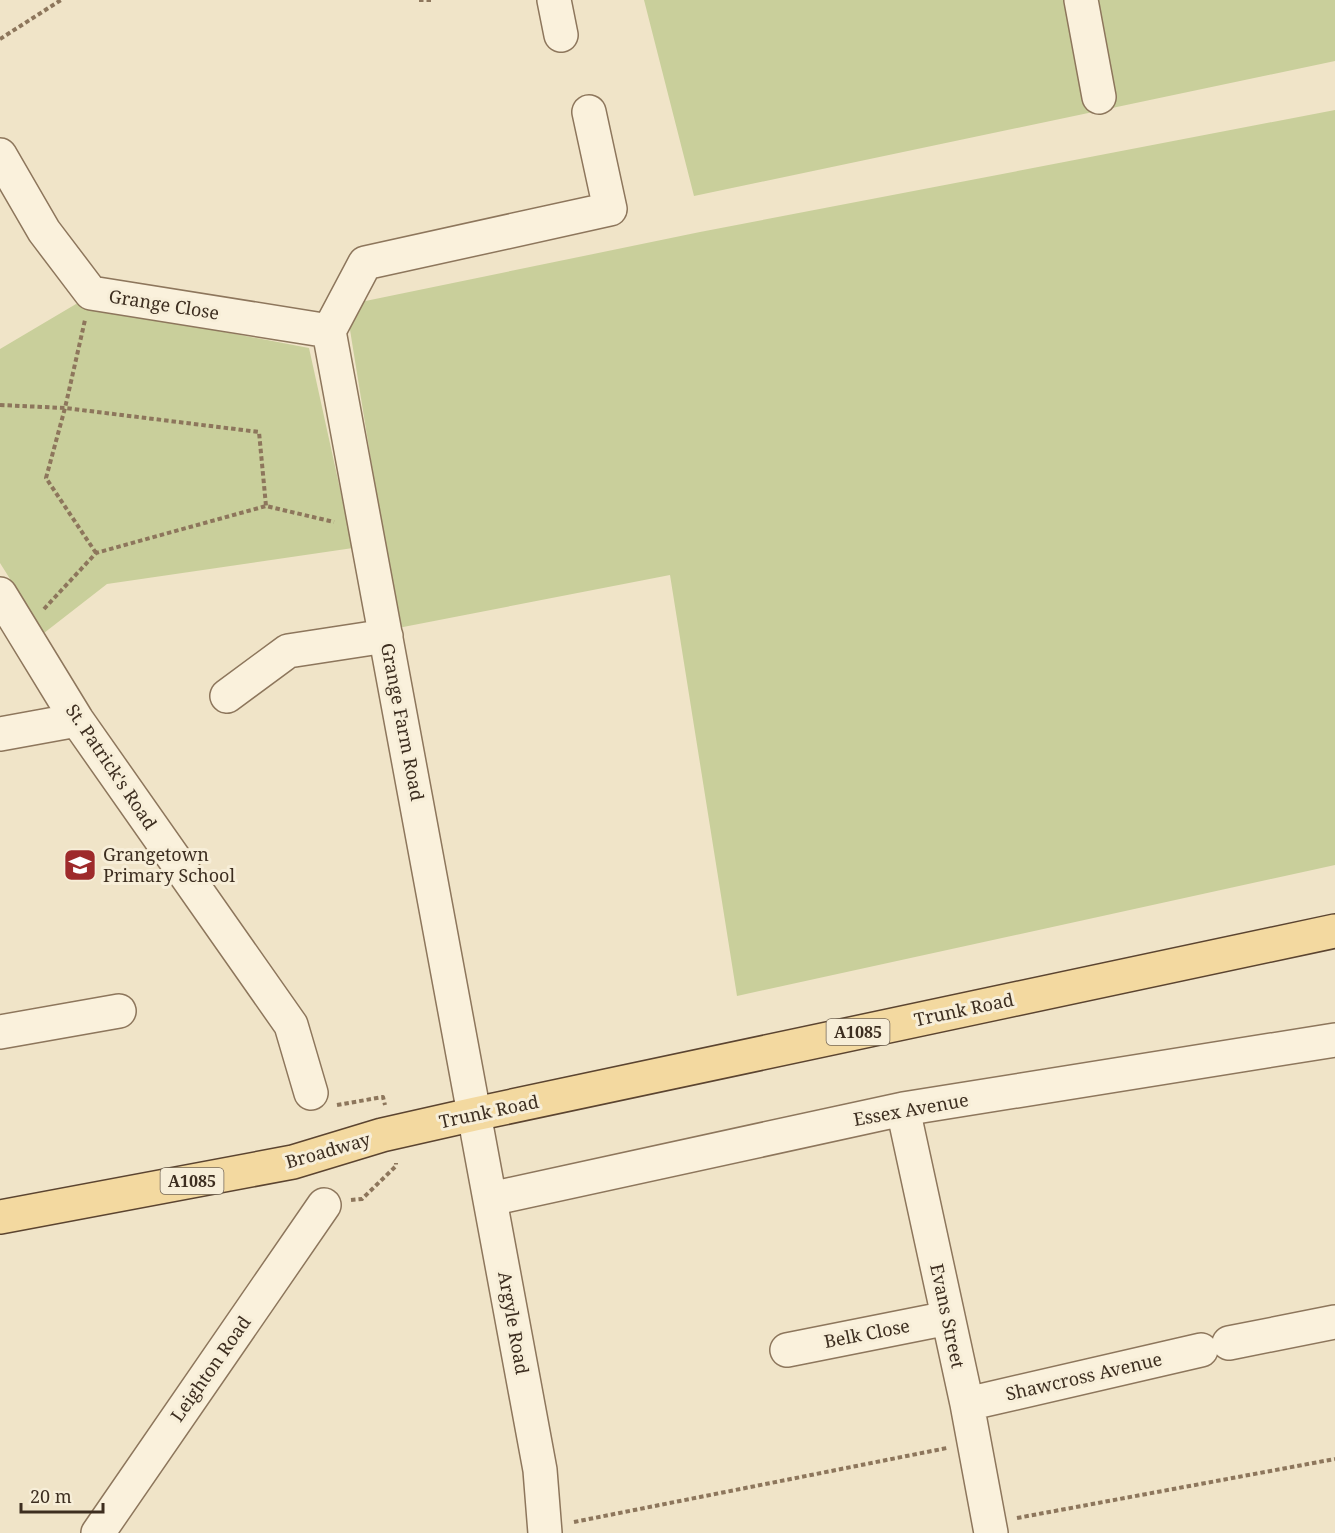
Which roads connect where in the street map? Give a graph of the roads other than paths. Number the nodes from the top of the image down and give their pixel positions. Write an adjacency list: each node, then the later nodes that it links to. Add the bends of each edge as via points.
1 (554, 0): 3 (street)
2 (1081, 0): 4 (street)
3 (561, 35)
4 (1099, 97)
5 (589, 112): 7 (street, via 610,209 365,263)
6 (0, 155): 7 (street, Grange Close, via 44,231 91,293)
7 (329, 330): 9 (street, Grange Farm Road)
8 (0, 594): 11 (street, St. Patrick's Road)
9 (386, 636): 10 (street, via 288,651); 19 (street, Grange Farm Road)
10 (226, 696)
11 (77, 720): 12 (street); 17 (street, St. Patrick's Road, via 291,1025)
12 (0, 734)
13 (1335, 931): 19 (main road, Trunk Road / A1085)
14 (119, 1011): 15 (street)
15 (0, 1032)
16 (1335, 1040): 18 (street, Essex Avenue)
17 (311, 1093)
18 (903, 1109): 22 (street, Essex Avenue); 25 (street, Evans Street)
19 (475, 1114): 20 (main road, Trunk Road / A1085); 22 (street, Argyle Road)
20 (382, 1135): 21 (main road, Broadway / A1085, via 285,1143); 24 (main road, Broadway / A1085, via 293,1162)
21 (0, 1196)
22 (490, 1199): 30 (street, Argyle Road, via 540,1470)
23 (324, 1205): 31 (street, Leighton Road)
24 (0, 1217)
25 (948, 1318): 27 (street, Belk Close); 28 (street, Evans Street)
26 (1335, 1322): 28 (street, Shawcross Avenue)
27 (787, 1350)
28 (967, 1404): 29 (street, Evans Street)
29 (990, 1528)
30 (544, 1530)
31 (98, 1533)

